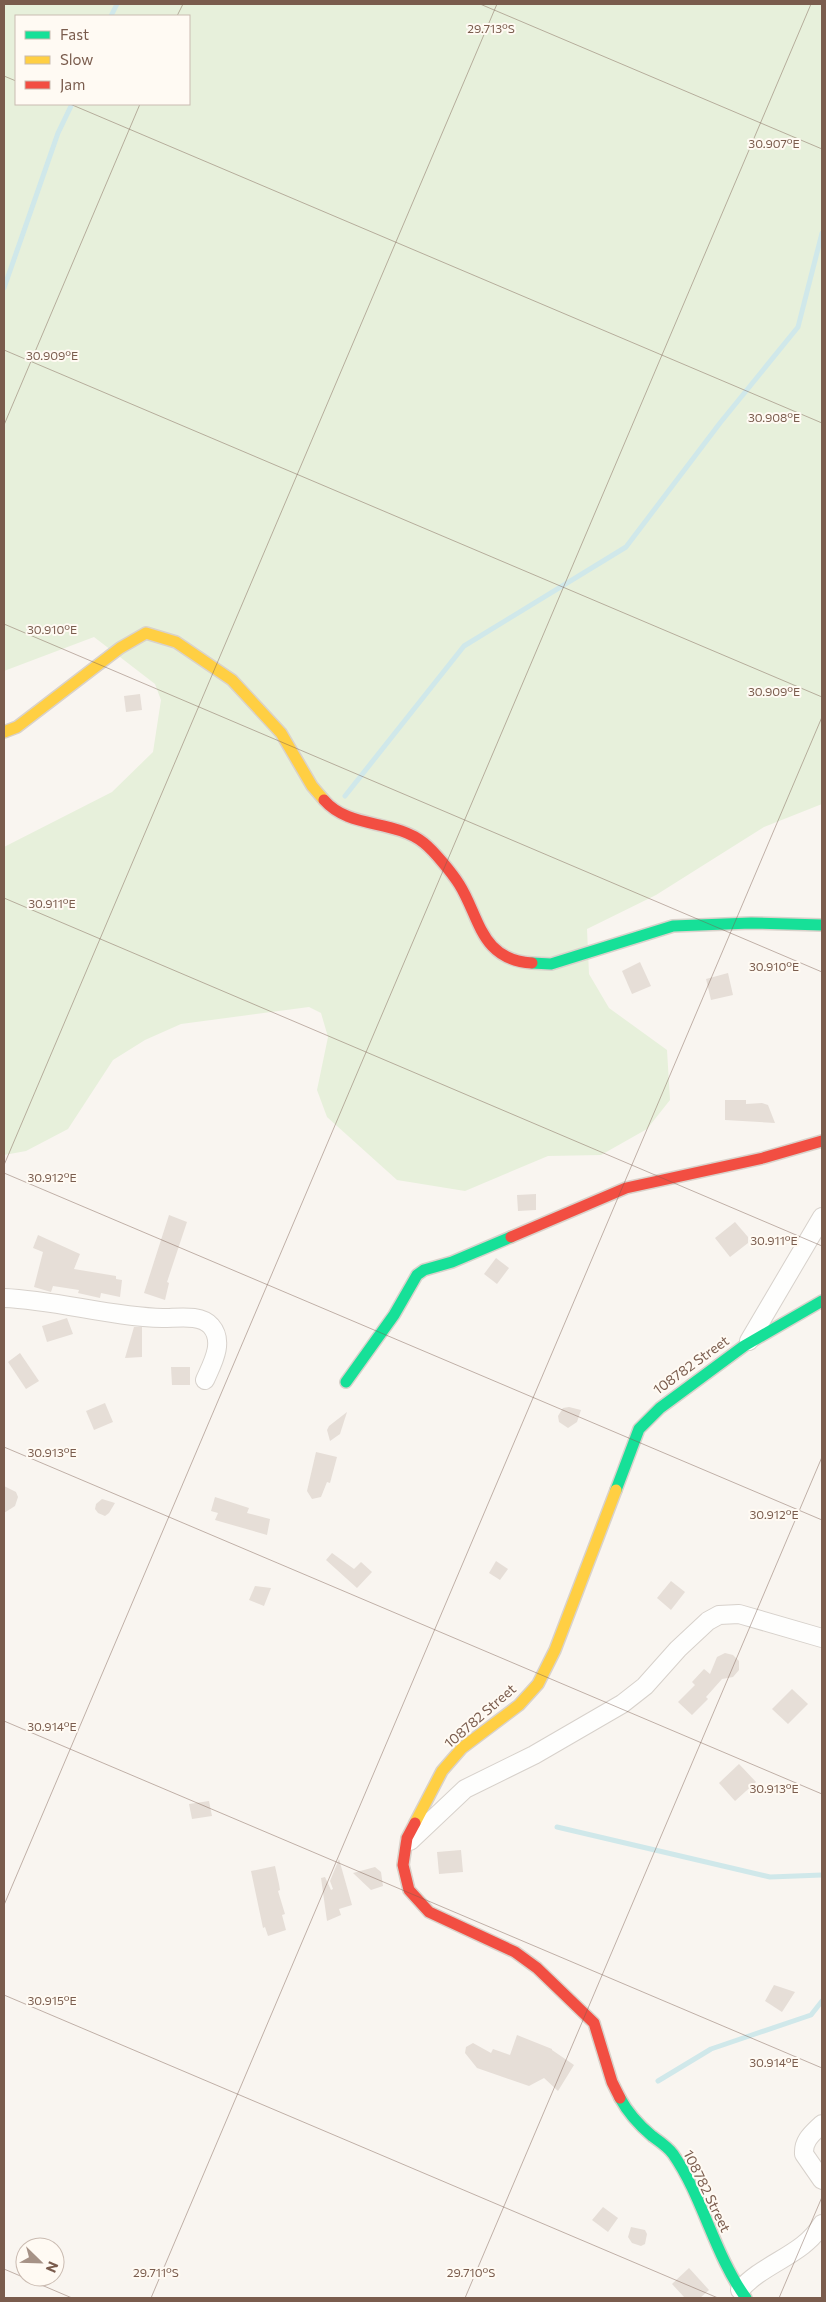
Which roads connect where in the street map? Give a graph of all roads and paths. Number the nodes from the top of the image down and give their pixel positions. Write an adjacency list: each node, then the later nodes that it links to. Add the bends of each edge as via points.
1 (4, 732): 2 (street, via 18,727 120,648 146,633 176,642 232,680 281,733 312,786 331,808 357,820 397,828 424,843 459,884 476,923 491,946 518,962 551,964 673,926)
2 (822, 925)
3 (822, 1141): 9 (street, via 763,1158 626,1188 452,1262 424,1270 412,1281 394,1315)
4 (822, 1217): 7 (street)
5 (4, 1298): 8 (street, via 140,1318 204,1321 217,1336 217,1349)
6 (822, 1301): 7 (street, 108782 Street)
7 (747, 1344): 11 (street, 108782 Street, via 660,1406 639,1429 559,1641 538,1684 519,1705 462,1748 442,1771)
8 (205, 1380)
9 (346, 1382)
10 (822, 1638): 11 (street, via 739,1614 719,1615 708,1621 646,1686 622,1704 534,1755 466,1789)
11 (406, 1845): 15 (street, 108782 Street, via 403,1865 410,1890 429,1912 514,1952 537,1968 594,2023 612,2082 626,2109 672,2152 733,2280)
12 (822, 2124): 13 (street, via 806,2140 804,2150)
13 (822, 2180)
14 (822, 2224): 15 (street, via 799,2248 751,2277)
15 (743, 2294)

